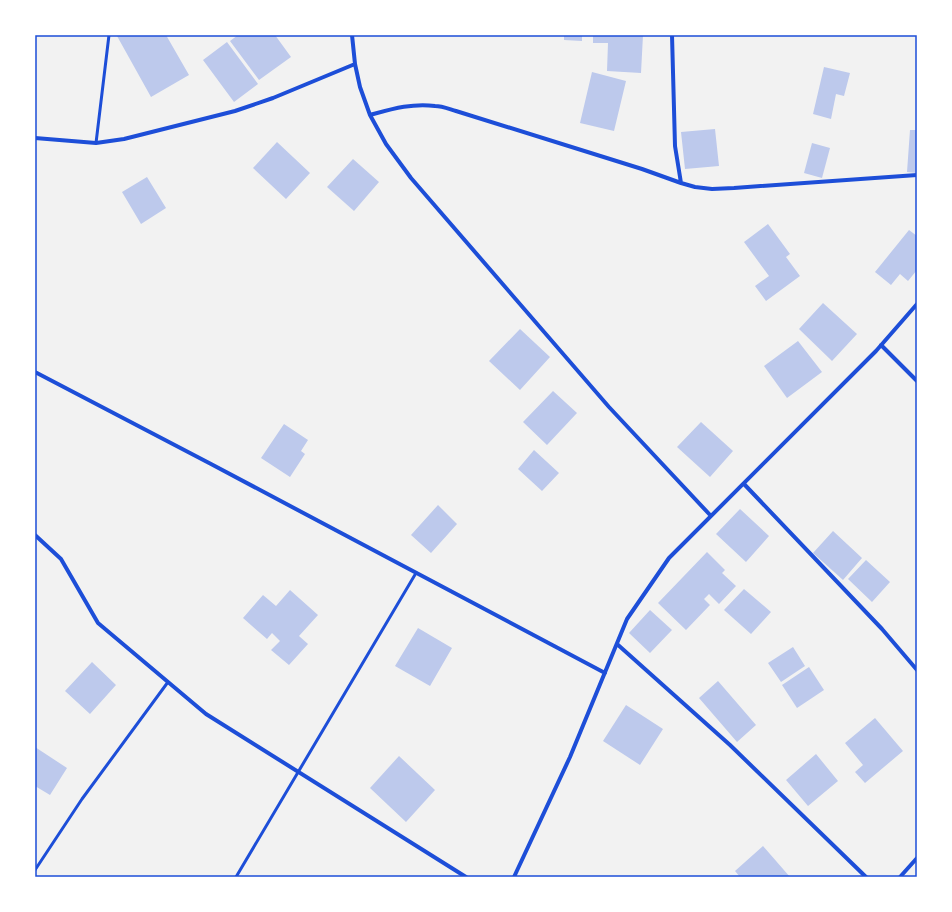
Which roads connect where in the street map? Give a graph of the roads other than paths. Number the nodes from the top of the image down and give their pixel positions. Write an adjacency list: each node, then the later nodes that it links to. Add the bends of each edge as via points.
1 (109, 35): 7 (lane)
2 (352, 35): 4 (street)
3 (672, 35): 9 (street, via 675,146)
4 (355, 64): 5 (street); 7 (street, via 273,98 235,110 131,138)
5 (370, 115): 9 (street, via 414,105 436,106 494,122); 15 (street, via 386,144 411,178 609,407)
6 (35, 138): 7 (street)
7 (96, 143)
8 (917, 176): 9 (street, via 712,189)
9 (681, 184)
10 (917, 304): 11 (street)
11 (881, 345): 13 (street); 14 (street)
12 (35, 372): 17 (street)
13 (917, 381)
14 (744, 484): 15 (street); 19 (street, via 882,629)
15 (711, 516): 18 (street, via 669,558 627,619)
16 (35, 534): 21 (street, via 61,559 98,623)
17 (416, 573): 20 (street); 22 (lane)
18 (617, 644): 20 (street); 28 (street, via 730,745)
19 (917, 670)
20 (605, 673): 27 (street, via 570,757)
21 (168, 682): 22 (street, via 206,714); 24 (lane, via 82,799)
22 (298, 772): 25 (lane); 26 (street)
23 (917, 858): 29 (street)
24 (35, 870)
25 (236, 877)
26 (466, 877)
27 (514, 877)
28 (866, 877)
29 (900, 877)

